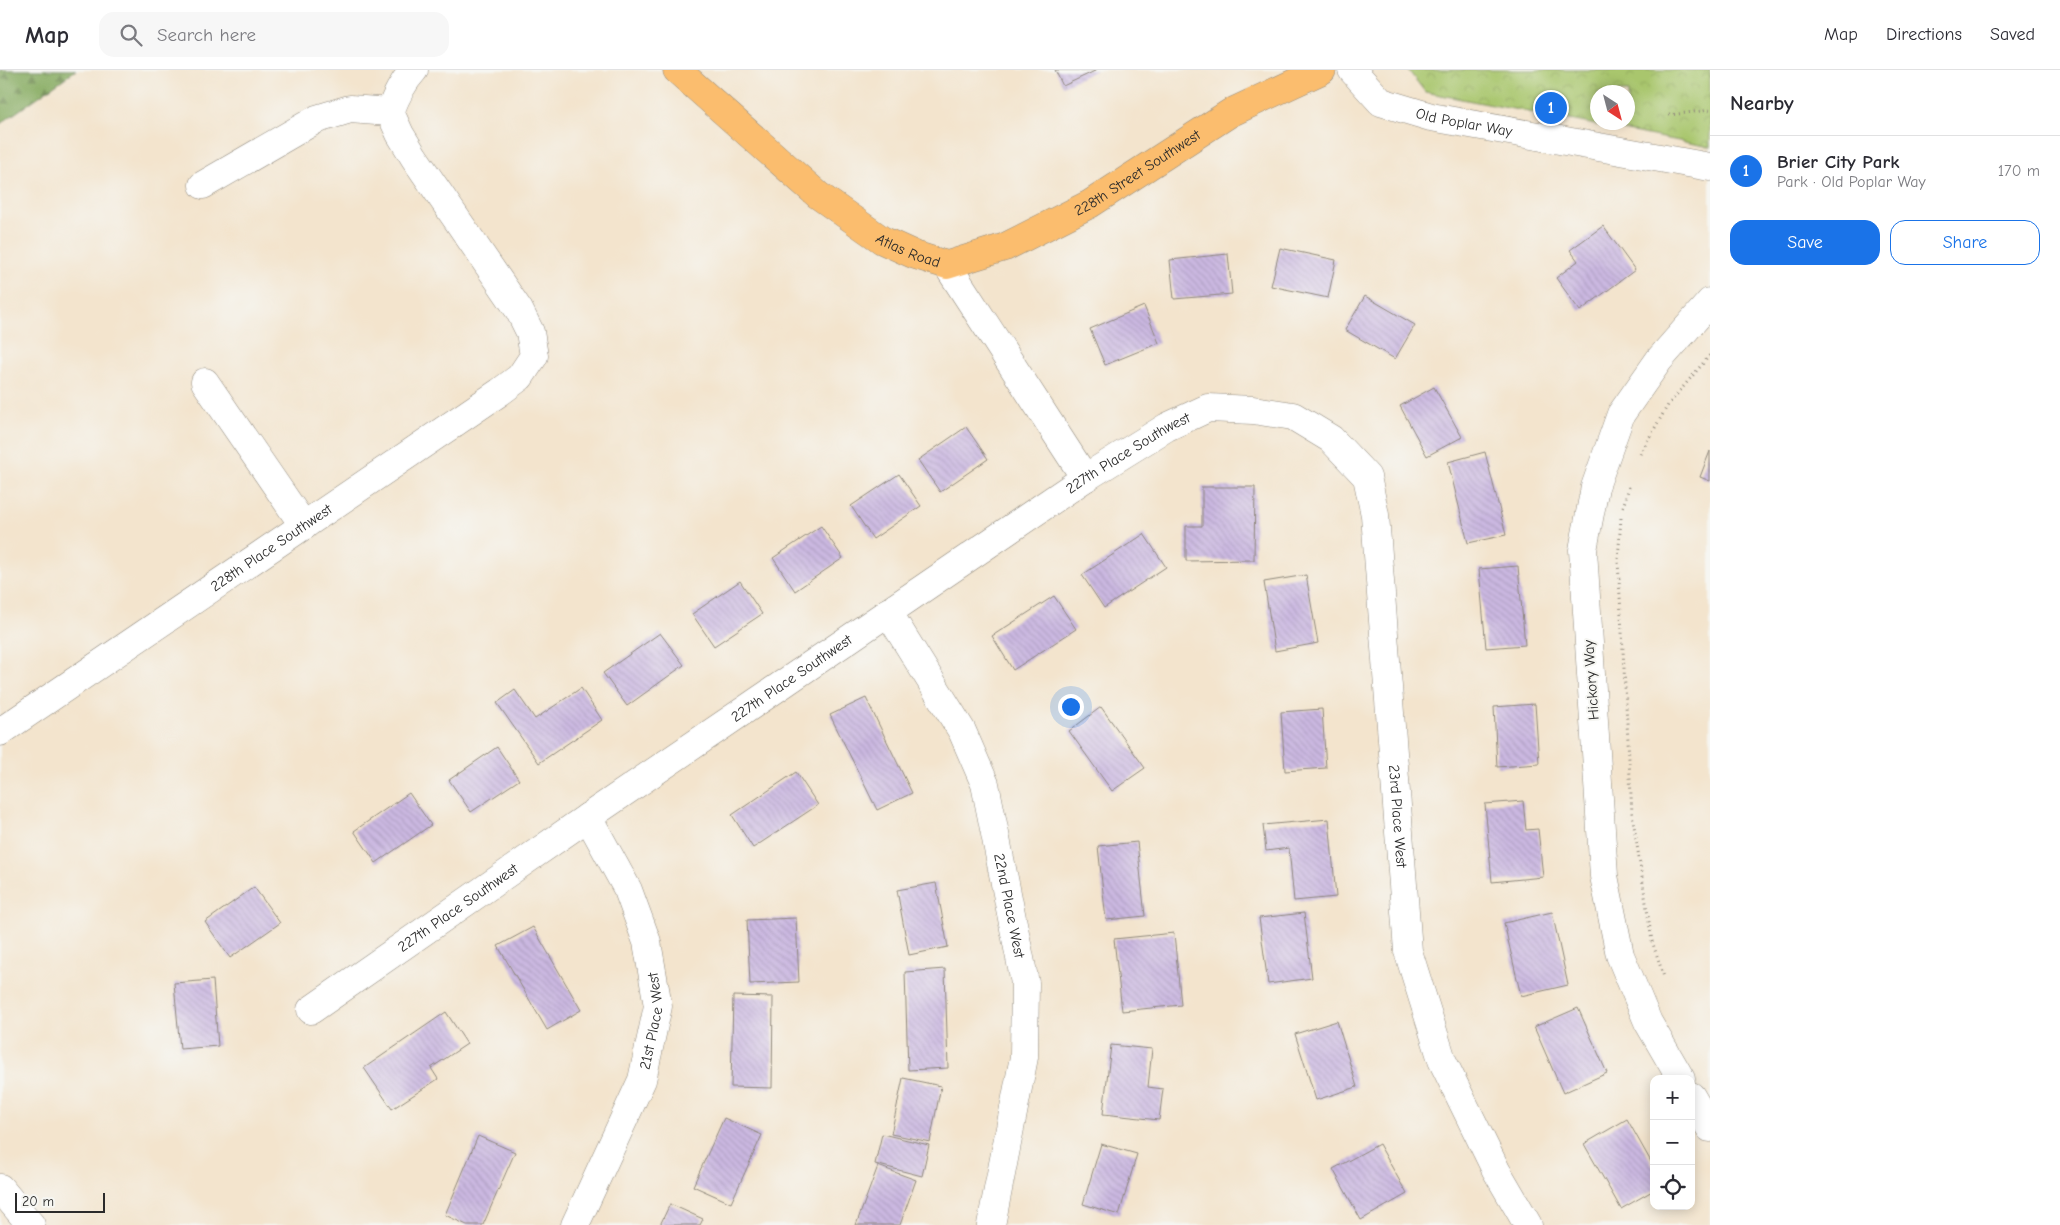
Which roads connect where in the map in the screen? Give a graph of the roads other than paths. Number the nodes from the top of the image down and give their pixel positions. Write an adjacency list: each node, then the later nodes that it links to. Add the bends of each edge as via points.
1 (414, 70): 5 (street, via 395,96)
2 (677, 70): 8 (main road, Atlas Road, via 818,195 882,240)
3 (1322, 70): 8 (main road, 228th Street Southwest, via 1230,113 1090,204 1005,247)
4 (1352, 70): 6 (street, Old Poplar Way, via 1381,102 1431,117)
5 (390, 112): 7 (street, via 350,109 317,118); 13 (street, 228th Place Southwest, via 414,157 519,310 530,332 534,356 513,382)
6 (1710, 167)
7 (202, 185)
8 (946, 265): 12 (street, Atlas Road)
9 (1710, 302): 18 (street, Hickory Way, via 1659,360 1621,414 1595,487 1583,550 1604,876 1620,955 1648,1022)
10 (205, 382): 13 (street)
11 (1293, 416): 12 (street, 227th Place Southwest, via 1208,408 1167,427); 25 (street, 23rd Place West, via 1331,439 1367,477 1376,515 1408,952 1442,1060 1496,1170)
12 (1085, 478): 14 (street, 227th Place Southwest)
13 (304, 526): 15 (street, 228th Place Southwest)
14 (888, 612): 16 (street, 227th Place Southwest); 24 (street, 22nd Place West, via 962,731 985,784 1025,983 1024,1057)
15 (0, 732)
16 (588, 817): 17 (street, 227th Place Southwest); 23 (street, 21st Place West, via 631,899 647,942 658,1006 642,1080)
17 (311, 1010)
18 (1679, 1075)
19 (1695, 1103): 20 (street)
20 (1710, 1128)
21 (0, 1188): 22 (street)
22 (30, 1225)
23 (575, 1225)
24 (991, 1225)
25 (1528, 1225)

